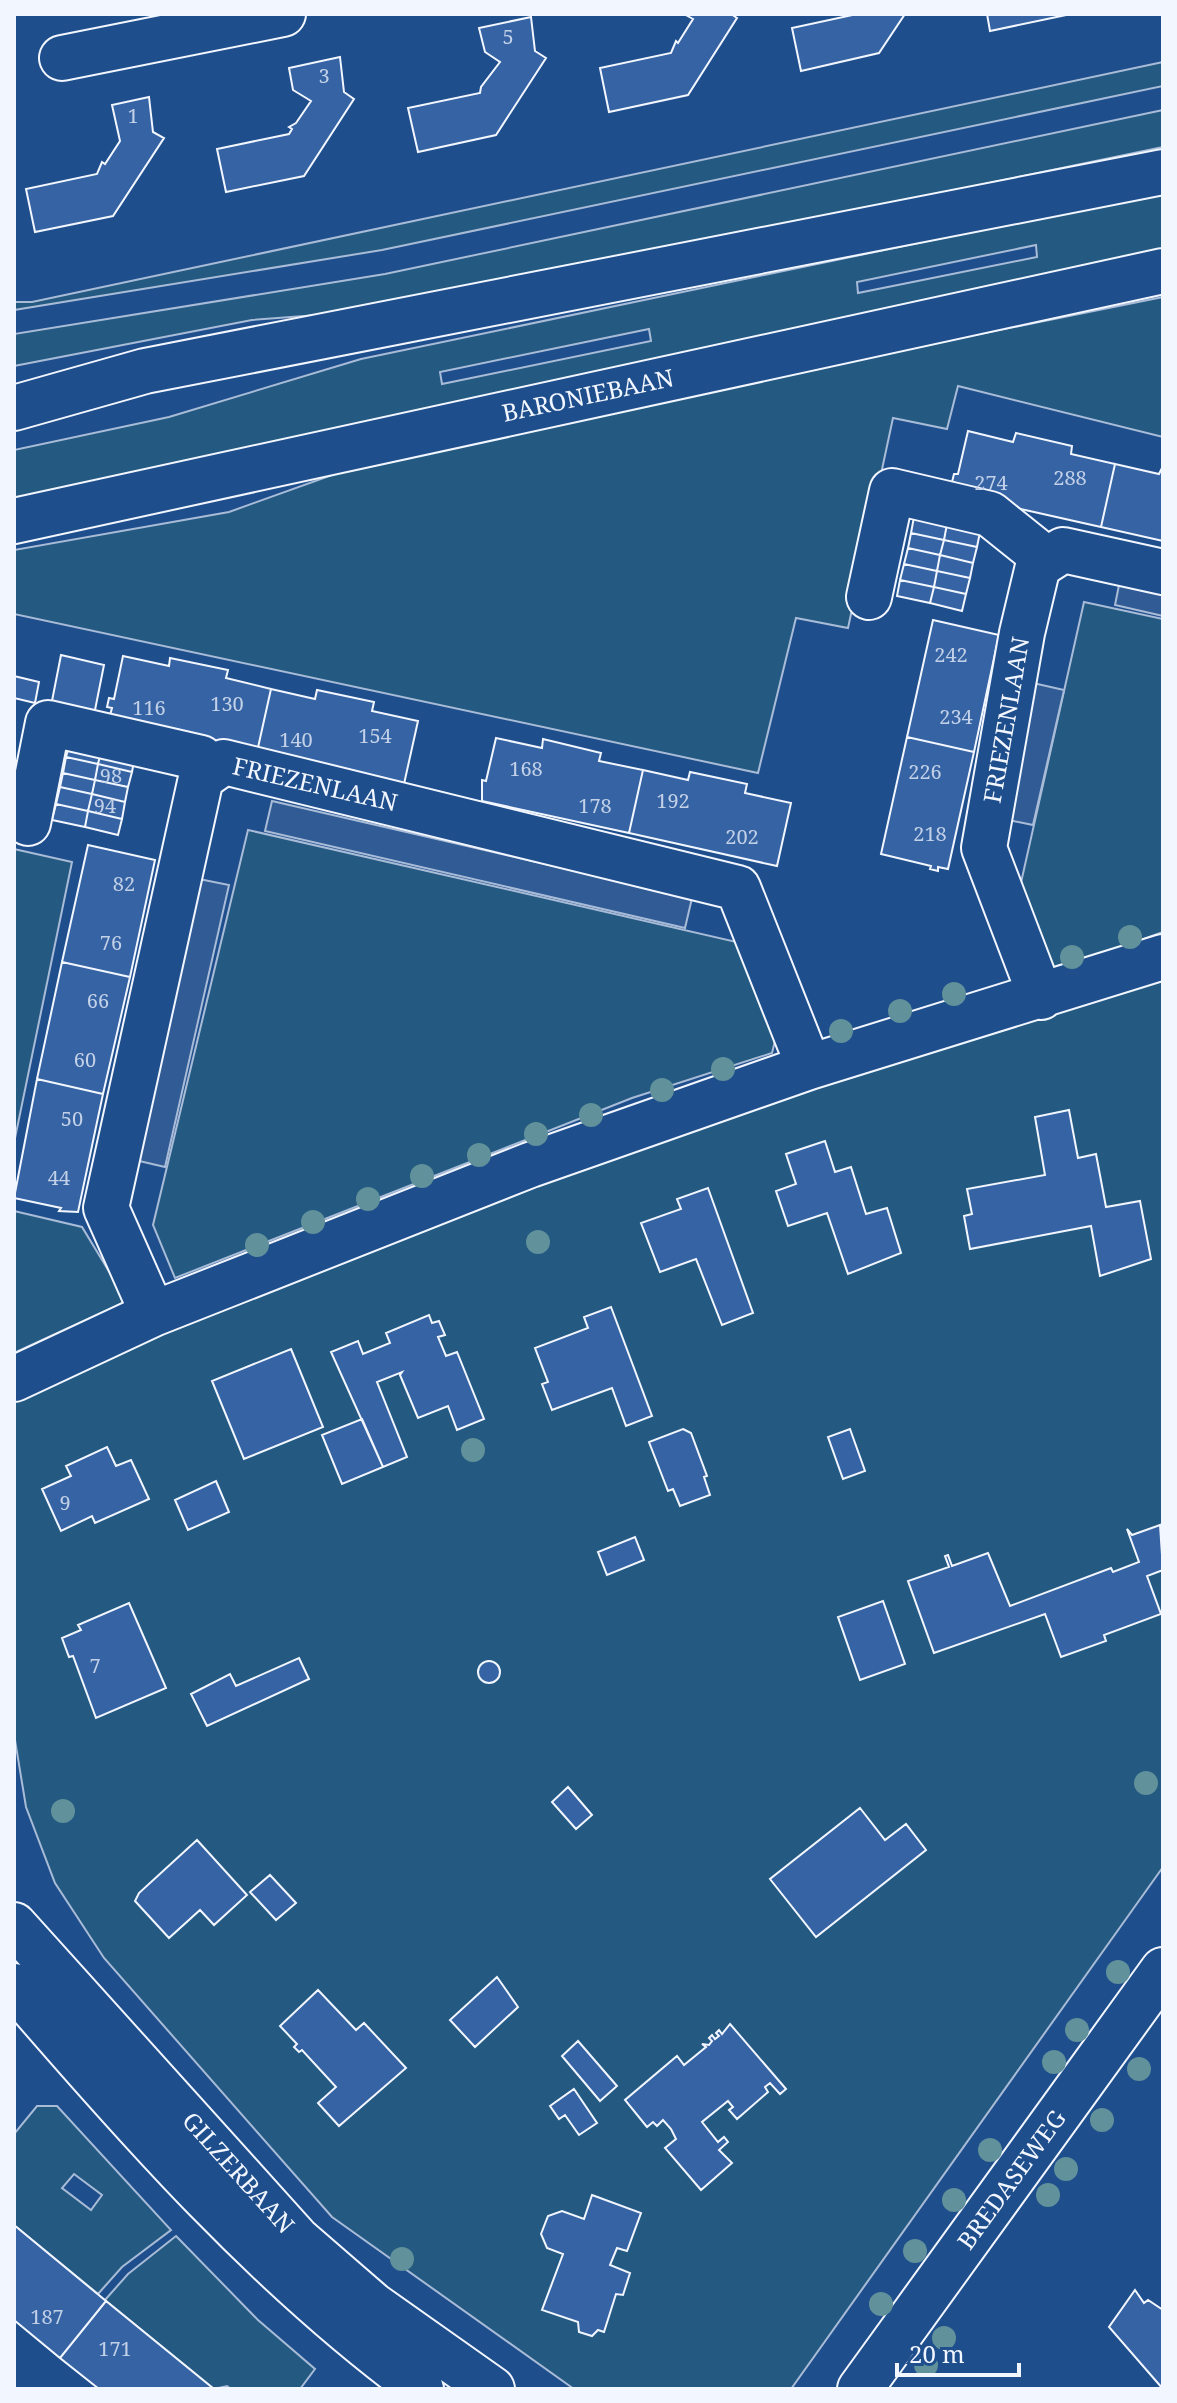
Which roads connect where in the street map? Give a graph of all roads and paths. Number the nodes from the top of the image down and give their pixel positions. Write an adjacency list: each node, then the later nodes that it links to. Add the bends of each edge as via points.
1 (283, 14): 2 (street)
2 (62, 58)
3 (1163, 172): 5 (street, via 145,371)
4 (1163, 271): 6 (street, BARONIEBAAN)
5 (14, 408)
6 (14, 521)
7 (1046, 559): 8 (street, via 1063,550); 9 (street, via 990,514 892,491); 13 (street, FRIEZENLAAN, via 1038,566 1022,633 984,848)
8 (1163, 572)
9 (869, 597)
10 (211, 771): 11 (street, via 201,758 48,723); 14 (street, FRIEZENLAAN, via 224,762 738,888); 15 (street, FRIEZENLAAN, via 201,778 106,1208)
11 (28, 823)
12 (1163, 957): 13 (street)
13 (1041, 997): 14 (street)
14 (809, 1067): 15 (street, via 530,1165)
15 (153, 1314): 16 (street)
16 (14, 1379)
17 (14, 1925): 19 (street, GILZERBAAN)
18 (1163, 1970): 22 (street, BREDASEWEG)
19 (34, 2008): 20 (street, GILZERBAAN, via 273,2269 350,2337); 21 (street, GILZERBAAN, via 373,2305)
20 (421, 2389)
21 (492, 2389)
22 (860, 2389)

